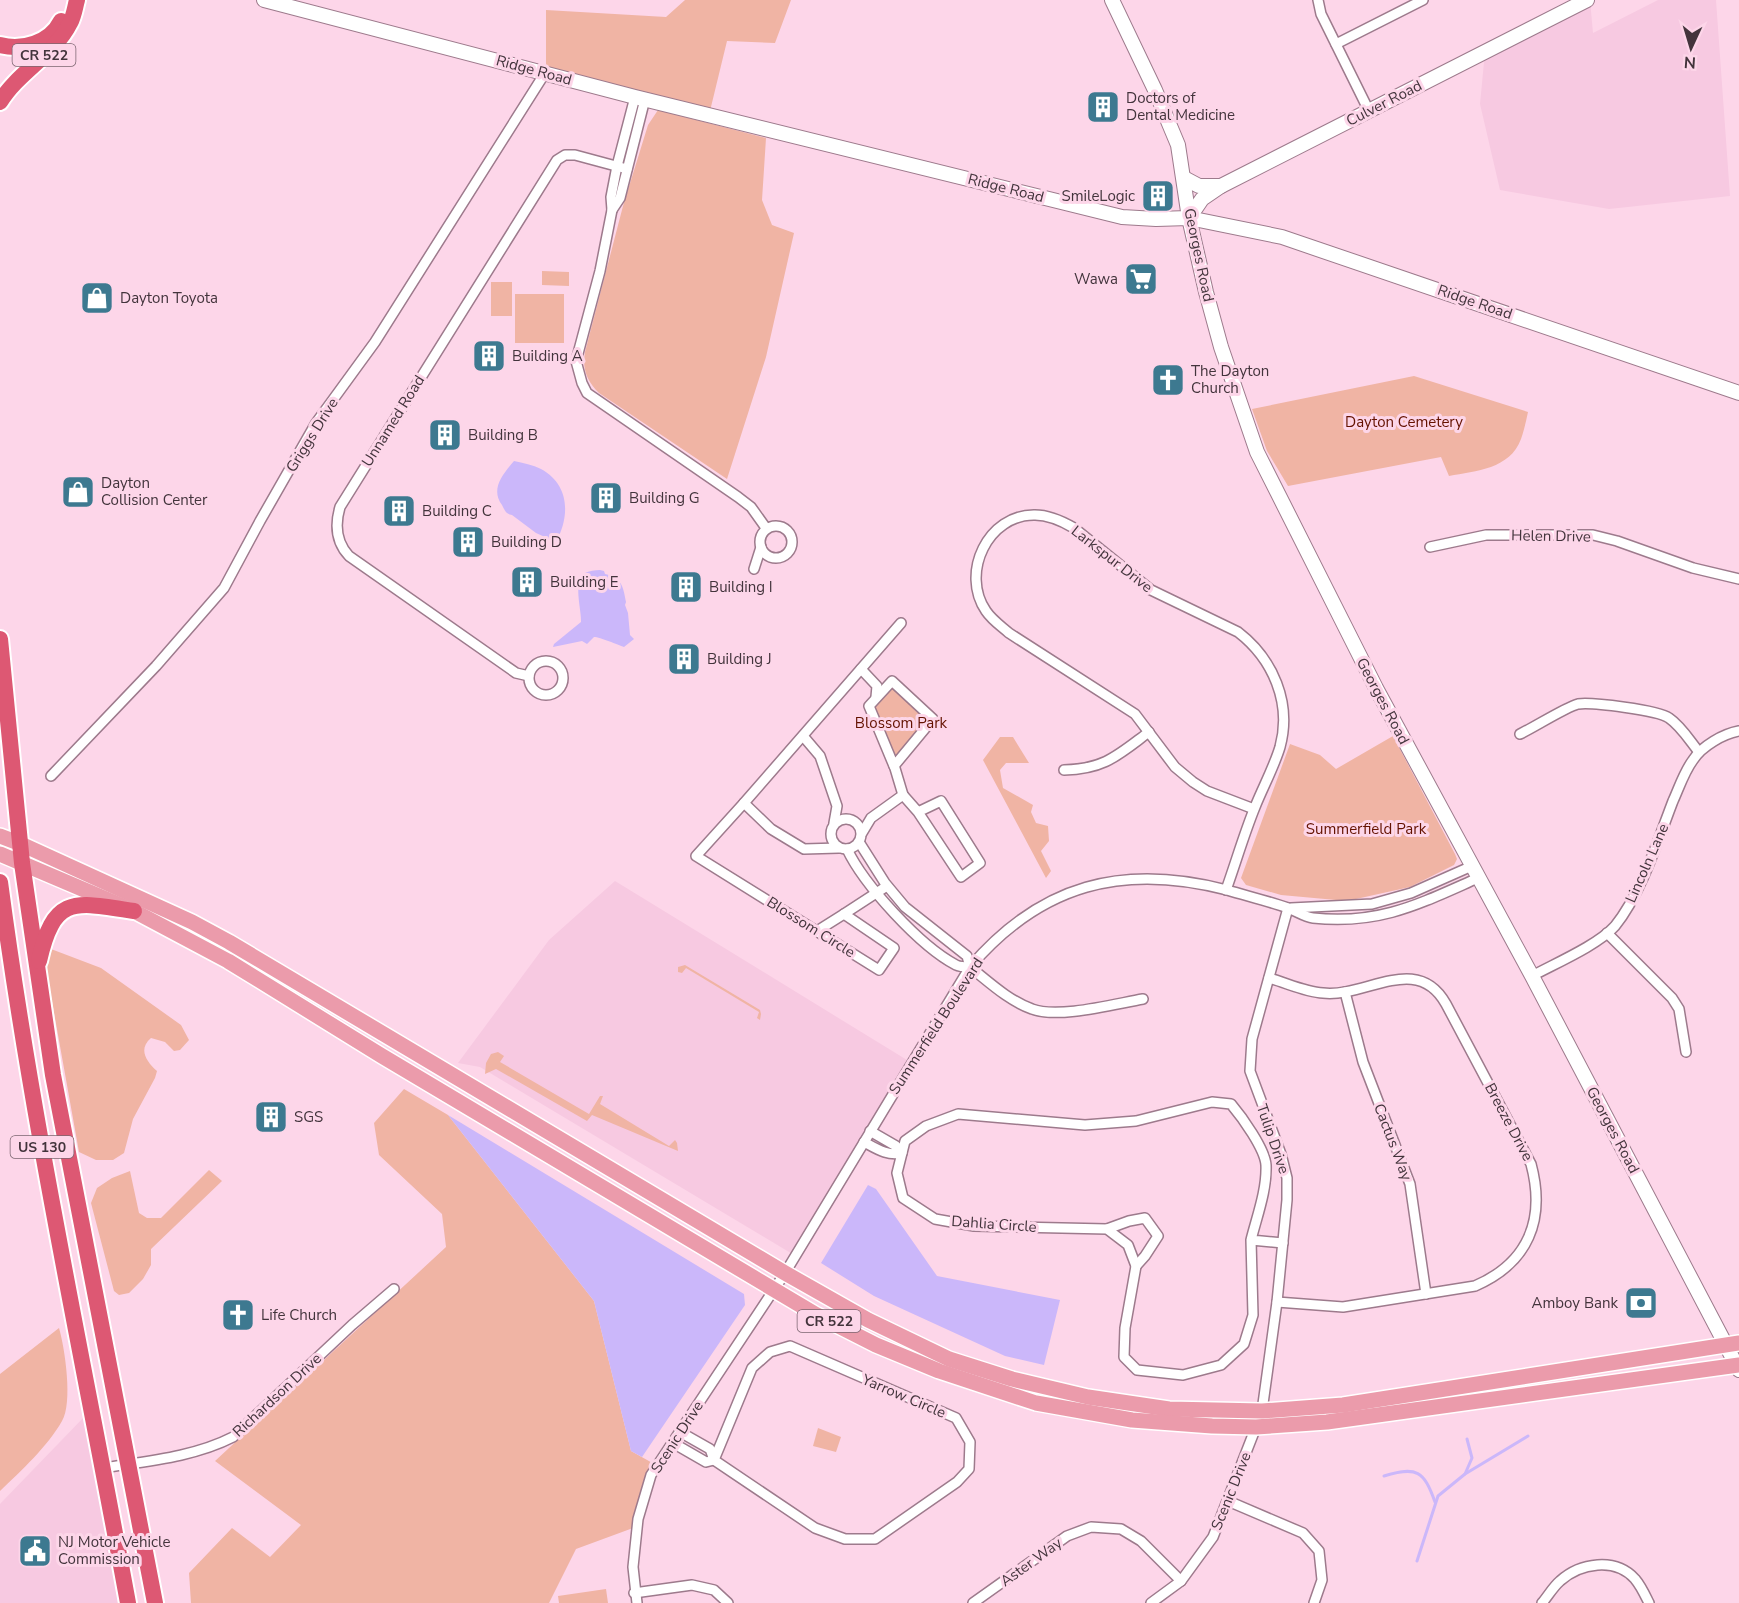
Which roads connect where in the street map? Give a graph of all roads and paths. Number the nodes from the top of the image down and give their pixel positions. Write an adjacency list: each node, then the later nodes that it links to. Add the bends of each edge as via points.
1 (66, 0): 9 (highway, via 58,25 45,38 22,48)
2 (77, 0): 12 (highway, CR 522, via 71,22 58,41)
3 (264, 0): 10 (street, Ridge Road)
4 (1112, 0): 16 (street, Georges Road, via 1178,145)
5 (1318, 0): 8 (street)
6 (1423, 0): 8 (street)
7 (1587, 0): 13 (street, Culver Road)
8 (1336, 44): 13 (street)
9 (0, 45)
10 (545, 73): 11 (street, Ridge Road); 38 (street, Griggs Drive, via 375,342 316,423 224,588)
11 (640, 98): 14 (street); 15 (street); 19 (street, Ridge Road, via 1122,217)
12 (0, 102)
13 (1369, 111): 17 (street, Culver Road)
14 (616, 166): 15 (street, Unnamed Road); 18 (street); 29 (street, Unnamed Road, via 575,155 565,154 557,160 340,507 336,520 340,542 349,556 516,673)
15 (627, 169): 18 (street, via 620,198)
16 (1184, 178): 17 (street, via 1197,186); 19 (street, Georges Road)
17 (1221, 186): 19 (street, Culver Road, via 1202,199)
18 (612, 210): 21 (street, via 576,361 582,383 596,400 738,497)
19 (1189, 218): 20 (street, Ridge Road, via 1282,237 1327,251); 55 (street, Georges Road, via 1221,347 1257,452 1376,688)
20 (1739, 393)
21 (766, 528): 22 (street); 22 (street, via 786,529 792,544 779,557 770,556)
22 (761, 547): 24 (street)
23 (1430, 547): 25 (street, Helen Drive, via 1486,535 1593,535)
24 (754, 569)
25 (1739, 579)
26 (901, 624): 28 (street, Blossom Circle)
27 (0, 639): 50 (highway, US 130)
28 (861, 669): 30 (street, via 877,686); 34 (street, Blossom Circle)
29 (530, 676)
30 (876, 696): 36 (street, via 869,706); 36 (street, via 892,681 933,719)
31 (1149, 732): 37 (street, via 1109,762); 42 (street, Larkspur Drive, via 1175,767 1193,782); 42 (street, Larkspur Drive, via 1135,714 1009,633 984,609 975,573 981,549 998,530 1011,521 1034,515 1062,521 1151,590 1238,632 1254,646 1276,678 1283,716 1280,747)
32 (1739, 732): 35 (street, Lincoln Lane)
33 (1520, 734): 35 (street, via 1577,704 1588,704 1667,716)
34 (803, 736): 40 (street, Blossom Circle); 41 (street, via 820,756)
35 (1699, 752): 64 (street, Lincoln Lane, via 1680,784 1624,914)
36 (894, 765): 39 (street)
37 (1065, 770)
38 (51, 776)
39 (903, 795): 43 (street); 44 (street)
40 (744, 803): 52 (street, via 771,829 804,849); 63 (street, Blossom Circle, via 696,856)
41 (837, 806): 45 (street); 46 (street)
42 (1254, 809): 58 (street, Larkspur Drive)
43 (918, 812): 43 (street, via 961,877 980,863 941,801)
44 (871, 818): 45 (street); 49 (street)
45 (852, 819): 46 (street); 49 (street, via 859,825)
46 (834, 823): 47 (street)
47 (831, 835): 51 (street, via 834,844); 52 (street)
48 (0, 836): 50 (main road)
49 (860, 837): 51 (street, via 852,848); 57 (street)
50 (21, 844): 54 (highway, US 130); 79 (main road, CR 522, via 229,942)
51 (843, 848): 52 (street); 59 (street)
52 (820, 849)
53 (0, 854): 54 (main road, CR 522)
54 (22, 863): 61 (main road, CR 522); 66 (highway, US 130)
55 (1475, 872): 60 (street, Summerfield Boulevard, via 1372,904); 60 (street, Summerfield Boulevard, via 1411,908 1369,919 1311,918); 67 (street, Georges Road)
56 (0, 882): 92 (highway, US 130, via 17,1005)
57 (887, 886): 59 (street, Blossom Circle); 65 (street, via 905,908 967,956)
58 (1226, 890): 60 (street, Summerfield Boulevard); 65 (street, Summerfield Boulevard, via 1154,878 1089,885 1034,909 995,940)
59 (877, 893): 62 (street, Blossom Circle); 65 (street, via 916,936 958,966)
60 (1288, 908): 68 (street, Tulip Drive)
61 (134, 911): 66 (highway, via 98,906 65,909 47,929); 81 (main road, CR 522, via 228,961)
62 (844, 914): 63 (street); 63 (street, Blossom Circle, via 894,948 879,970)
63 (818, 931)
64 (1608, 933): 67 (street, Lincoln Lane); 71 (street, via 1672,998 1679,1009)
65 (970, 967): 70 (street, via 1016,1001 1044,1012); 72 (street, Summerfield Boulevard)
66 (37, 971): 91 (highway, US 130, via 53,1075)
67 (1532, 976): 84 (street, Georges Road)
68 (1269, 978): 69 (street, Breeze Drive, via 1324,994); 77 (street, Tulip Drive, via 1252,1039 1250,1071 1287,1178)
69 (1346, 992): 82 (street, Cactus Way, via 1363,1062 1410,1184); 82 (street, Breeze Drive, via 1404,978 1423,981 1441,994 1531,1164 1536,1198 1532,1229 1509,1267 1475,1286)
70 (1143, 999)
71 (1686, 1052)
72 (870, 1131): 73 (street, Summerfield Boulevard); 74 (street)
73 (864, 1142): 74 (street, via 885,1153); 79 (street, Summerfield Boulevard)
74 (902, 1153): 75 (street, Dahlia Circle, via 897,1173 903,1198 935,1219 974,1226); 76 (street, via 905,1141 926,1126 958,1114 1085,1125 1136,1122 1212,1102 1231,1104 1246,1122 1266,1163 1264,1189)
75 (1107, 1229): 78 (street, via 1128,1245); 78 (street, Dahlia Circle, via 1145,1218 1158,1236)
76 (1251, 1240): 77 (street); 78 (street, via 1253,1315 1244,1344 1221,1365 1183,1375 1137,1371 1124,1357)
77 (1283, 1243): 83 (street, Tulip Drive)
78 (1136, 1266)
79 (785, 1274): 81 (street, Summerfield Boulevard); 86 (main road, CR 522, via 949,1359 1012,1379 1088,1397 1169,1409)
80 (394, 1289): 91 (street, Richardson Drive, via 233,1437 198,1451)
81 (774, 1290): 87 (main road, CR 522, via 876,1345 939,1371 1036,1402 1132,1420); 88 (street, Scenic Drive)
82 (1426, 1294): 83 (street, Breeze Drive, via 1332,1307)
83 (1277, 1302): 86 (street, Tulip Drive)
84 (1733, 1344): 85 (street, Georges Road); 86 (main road, CR 522, via 1343,1405)
85 (1738, 1367): 87 (main road, CR 522, via 1327,1422)
86 (1262, 1411)
87 (1256, 1427): 93 (street, Scenic Drive)
88 (680, 1432): 89 (street, Scenic Drive); 90 (street, Yarrow Circle, via 710,1449)
89 (673, 1443): 90 (street, Yarrow Circle, via 706,1462); 95 (street, Scenic Drive, via 651,1475 638,1519)
90 (714, 1460): 90 (street, Yarrow Circle, via 815,1528 845,1539 875,1539 957,1482 969,1469 970,1442 957,1418 790,1346 770,1352 752,1368)
91 (129, 1464): 92 (street, Richardson Drive); 97 (highway, US 130)
92 (104, 1468): 96 (highway, US 130)
93 (1228, 1501): 94 (street, Scenic Drive, via 1213,1537); 102 (street, via 1303,1533 1319,1551 1322,1580)
94 (1181, 1581): 100 (street, Aster Way, via 1141,1541 1121,1529 1091,1527 1067,1536); 101 (street, Scenic Drive)
95 (634, 1593): 98 (street, Scenic Drive); 99 (street, via 692,1585 714,1590)
96 (128, 1603)
97 (155, 1603)
98 (637, 1603)
99 (728, 1603)
100 (973, 1603)
101 (1151, 1603)
102 (1314, 1603)
103 (1542, 1603): 104 (street, via 1559,1581 1603,1563 1625,1570)
104 (1649, 1603)

